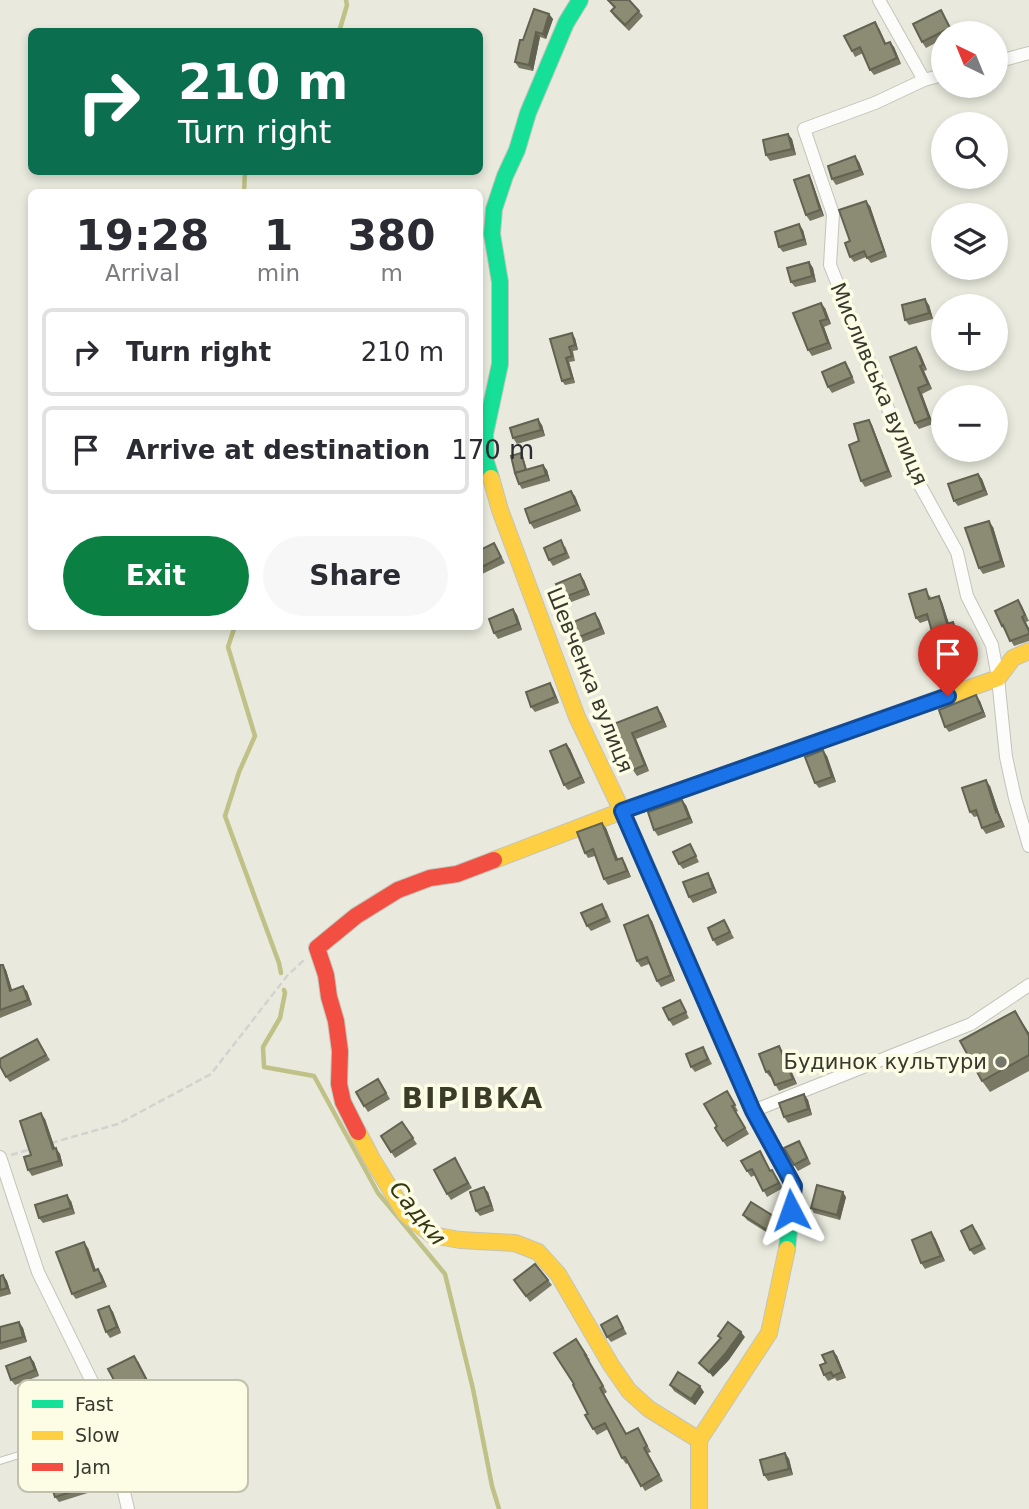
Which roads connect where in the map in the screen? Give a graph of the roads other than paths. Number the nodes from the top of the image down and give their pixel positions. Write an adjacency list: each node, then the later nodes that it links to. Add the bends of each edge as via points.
1 (580, 0): 11 (street, Шевченка вулиця, via 534,100 494,209 500,364 485,434 485,462 578,717)
2 (879, 0): 6 (street)
3 (1029, 53): 4 (street)
4 (1008, 59)
5 (931, 78): 6 (street)
6 (924, 80): 7 (street, Мисливська вулиця, via 804,129 833,214 830,265 916,478 957,552 967,596)
7 (992, 645): 9 (street); 10 (street, Мисливська вулиця)
8 (1029, 652): 9 (street)
9 (1013, 658): 10 (street)
10 (998, 678): 11 (street); 12 (street, Мисливська вулиця, via 1006,757)
11 (622, 811): 14 (street, Шевченка вулиця); 17 (street, via 457,874 399,889 356,915 317,948 336,1021 343,1102 405,1213 432,1236 515,1243 538,1252 558,1274 629,1391)
12 (1029, 846)
13 (1029, 985): 14 (street, via 971,1024)
14 (753, 1111): 17 (street, Шевченка вулиця, via 794,1186 786,1258 769,1333)
15 (0, 1157): 16 (street, via 38,1272)
16 (91, 1380)
17 (699, 1440): 20 (street)
18 (18, 1455): 19 (lane)
19 (0, 1461)
20 (699, 1509)

